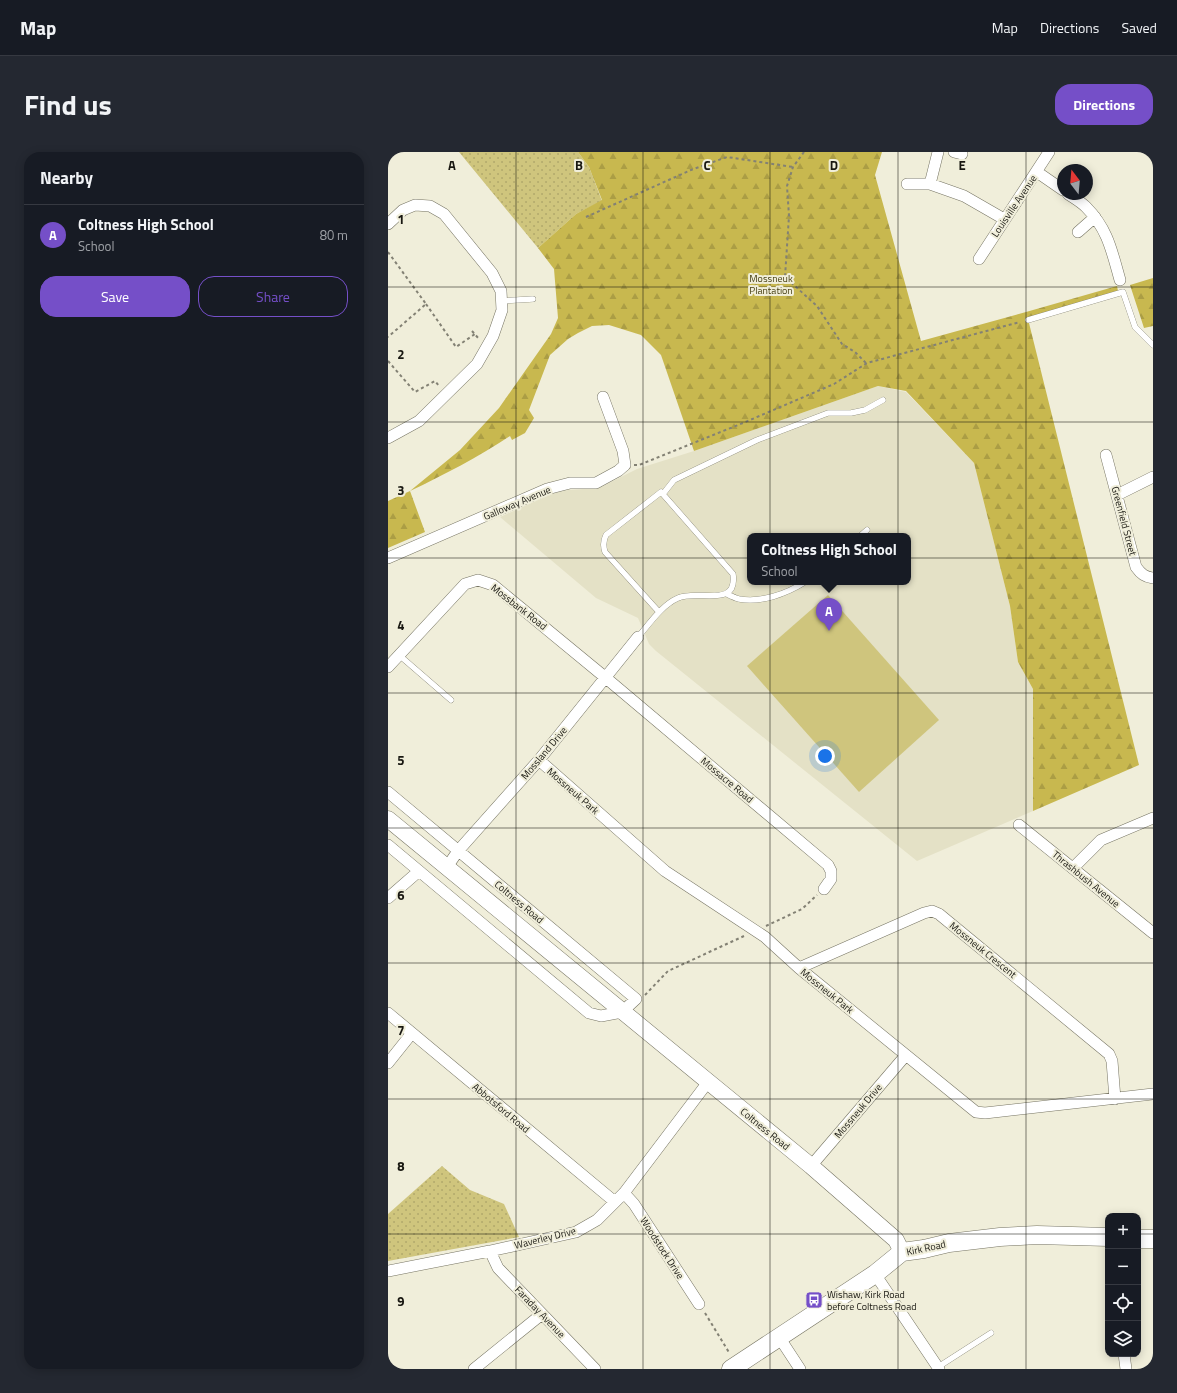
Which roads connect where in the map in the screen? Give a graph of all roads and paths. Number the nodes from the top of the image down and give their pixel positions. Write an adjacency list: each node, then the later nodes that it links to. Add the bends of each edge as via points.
1 (804, 152): 4 (path)
2 (938, 152): 7 (street)
3 (1049, 152): 5 (street, Louisville Avenue)
4 (793, 167): 10 (path, via 727,157); 26 (path, via 787,186 789,216 785,277 817,306 842,344)
5 (1037, 172): 8 (street); 12 (street, Louisville Avenue)
6 (907, 184): 7 (street)
7 (930, 184): 12 (street, via 964,196)
8 (1057, 186)
9 (1077, 200): 11 (street)
10 (586, 217)
11 (1095, 217): 14 (street); 17 (street, via 1103,227)
12 (1004, 219): 16 (street, Louisville Avenue)
13 (388, 224): 19 (street, via 403,210 415,205 430,206 444,214 492,272 502,291)
14 (1078, 232)
15 (388, 252): 20 (path)
16 (979, 259)
17 (1120, 280)
18 (533, 299): 19 (lane)
19 (502, 301): 27 (street, via 502,310 493,336 477,364)
20 (426, 304): 22 (path, via 456,347); 23 (path)
21 (1028, 320): 24 (lane, via 1123,292 1135,327); 26 (path)
22 (475, 334)
23 (388, 337)
24 (1153, 345)
25 (388, 361): 27 (path, via 415,392 435,381)
26 (867, 363): 32 (path, via 834,384 743,423 639,465)
27 (445, 395): 30 (street, via 419,421)
28 (603, 398): 32 (street, via 623,451)
29 (883, 400): 34 (lane, via 865,410 828,413 757,440 674,480)
30 (388, 438)
31 (1106, 455): 35 (street, Greenfield Street)
32 (625, 465): 38 (street, Galloway Avenue, via 596,483 570,483 546,489)
33 (1153, 476): 35 (street)
34 (663, 494): 41 (lane, via 733,574 733,589); 42 (lane, via 662,492 606,535 603,547)
35 (1117, 496): 39 (street, Greenfield Street, via 1136,567 1141,574)
36 (867, 530): 37 (lane)
37 (864, 533)
38 (388, 558)
39 (1153, 578)
40 (800, 585): 41 (lane, via 774,596 752,600 738,599)
41 (727, 594): 42 (lane, via 688,595 670,602)
42 (659, 612): 43 (lane)
43 (638, 636): 46 (street, Mossland Drive)
44 (399, 655): 45 (street, Mossbank Road); 46 (street, Mossbank Road, via 465,584 478,580 493,585); 47 (lane)
45 (388, 667)
46 (606, 678): 48 (street, Mossland Drive); 58 (street, Mossacre Road, via 828,865 831,879)
47 (451, 700)
48 (539, 760): 54 (street, Mossland Drive); 60 (street, Mossneuk Park, via 665,872)
49 (388, 792): 54 (street, Coltness Road)
50 (1153, 818): 56 (street, via 1101,840)
51 (388, 819): 55 (street, Coltness Road)
52 (1019, 825): 56 (street, Thrashbush Avenue)
53 (388, 845): 57 (street)
54 (458, 852): 55 (street, Mossland Drive); 63 (street, Coltness Road)
55 (447, 867): 64 (street, Coltness Road)
56 (1073, 868): 61 (street, Thrashbush Avenue)
57 (419, 871): 59 (street); 64 (street, via 589,1013 601,1016)
58 (824, 889): 60 (path, via 802,909)
59 (388, 898)
60 (756, 931): 62 (street, Mossneuk Park); 63 (path, via 668,971 646,995)
61 (1153, 933)
62 (799, 968): 67 (street, Mossneuk Park); 71 (street, Mossneuk Crescent, via 932,911 939,914 1109,1054 1112,1061)
63 (636, 999): 64 (street)
64 (622, 1012): 69 (street, Coltness Road)
65 (388, 1013): 66 (street, Abbotsford Road)
66 (412, 1033): 68 (street); 74 (street, Abbotsford Road)
67 (906, 1055): 71 (street, Mossneuk Park, via 976,1112); 72 (street, Mossneuk Drive)
68 (388, 1063)
69 (708, 1082): 72 (street, Coltness Road); 73 (street, Waverley Drive)
70 (1153, 1094): 71 (street, Mossneuk Park)
71 (1115, 1099)
72 (811, 1166): 79 (street, Coltness Road, via 896,1240)
73 (624, 1194): 74 (street, Waverley Drive); 82 (street, Woodstock Drive, via 634,1204)
74 (615, 1202): 78 (street, Waverley Drive, via 598,1220 576,1232)
75 (1141, 1238): 76 (main road)
76 (1153, 1239)
77 (1105, 1240): 79 (main road, Kirk Road, via 1051,1235 1000,1238 949,1243)
78 (490, 1251): 80 (street, Waverley Drive); 83 (street, Faraday Avenue, via 498,1268)
79 (902, 1252): 81 (main road, Kirk Road)
80 (388, 1271)
81 (875, 1274): 85 (main road, Kirk Road); 88 (street)
82 (699, 1304): 87 (path)
83 (542, 1314): 89 (street); 90 (street, Faraday Avenue)
84 (991, 1333): 88 (lane)
85 (779, 1337): 87 (main road, Kirk Road); 91 (street)
86 (1124, 1357): 92 (street)
87 (734, 1367)
88 (938, 1368)
89 (474, 1369)
90 (595, 1369)
91 (800, 1369)
92 (1126, 1369)

